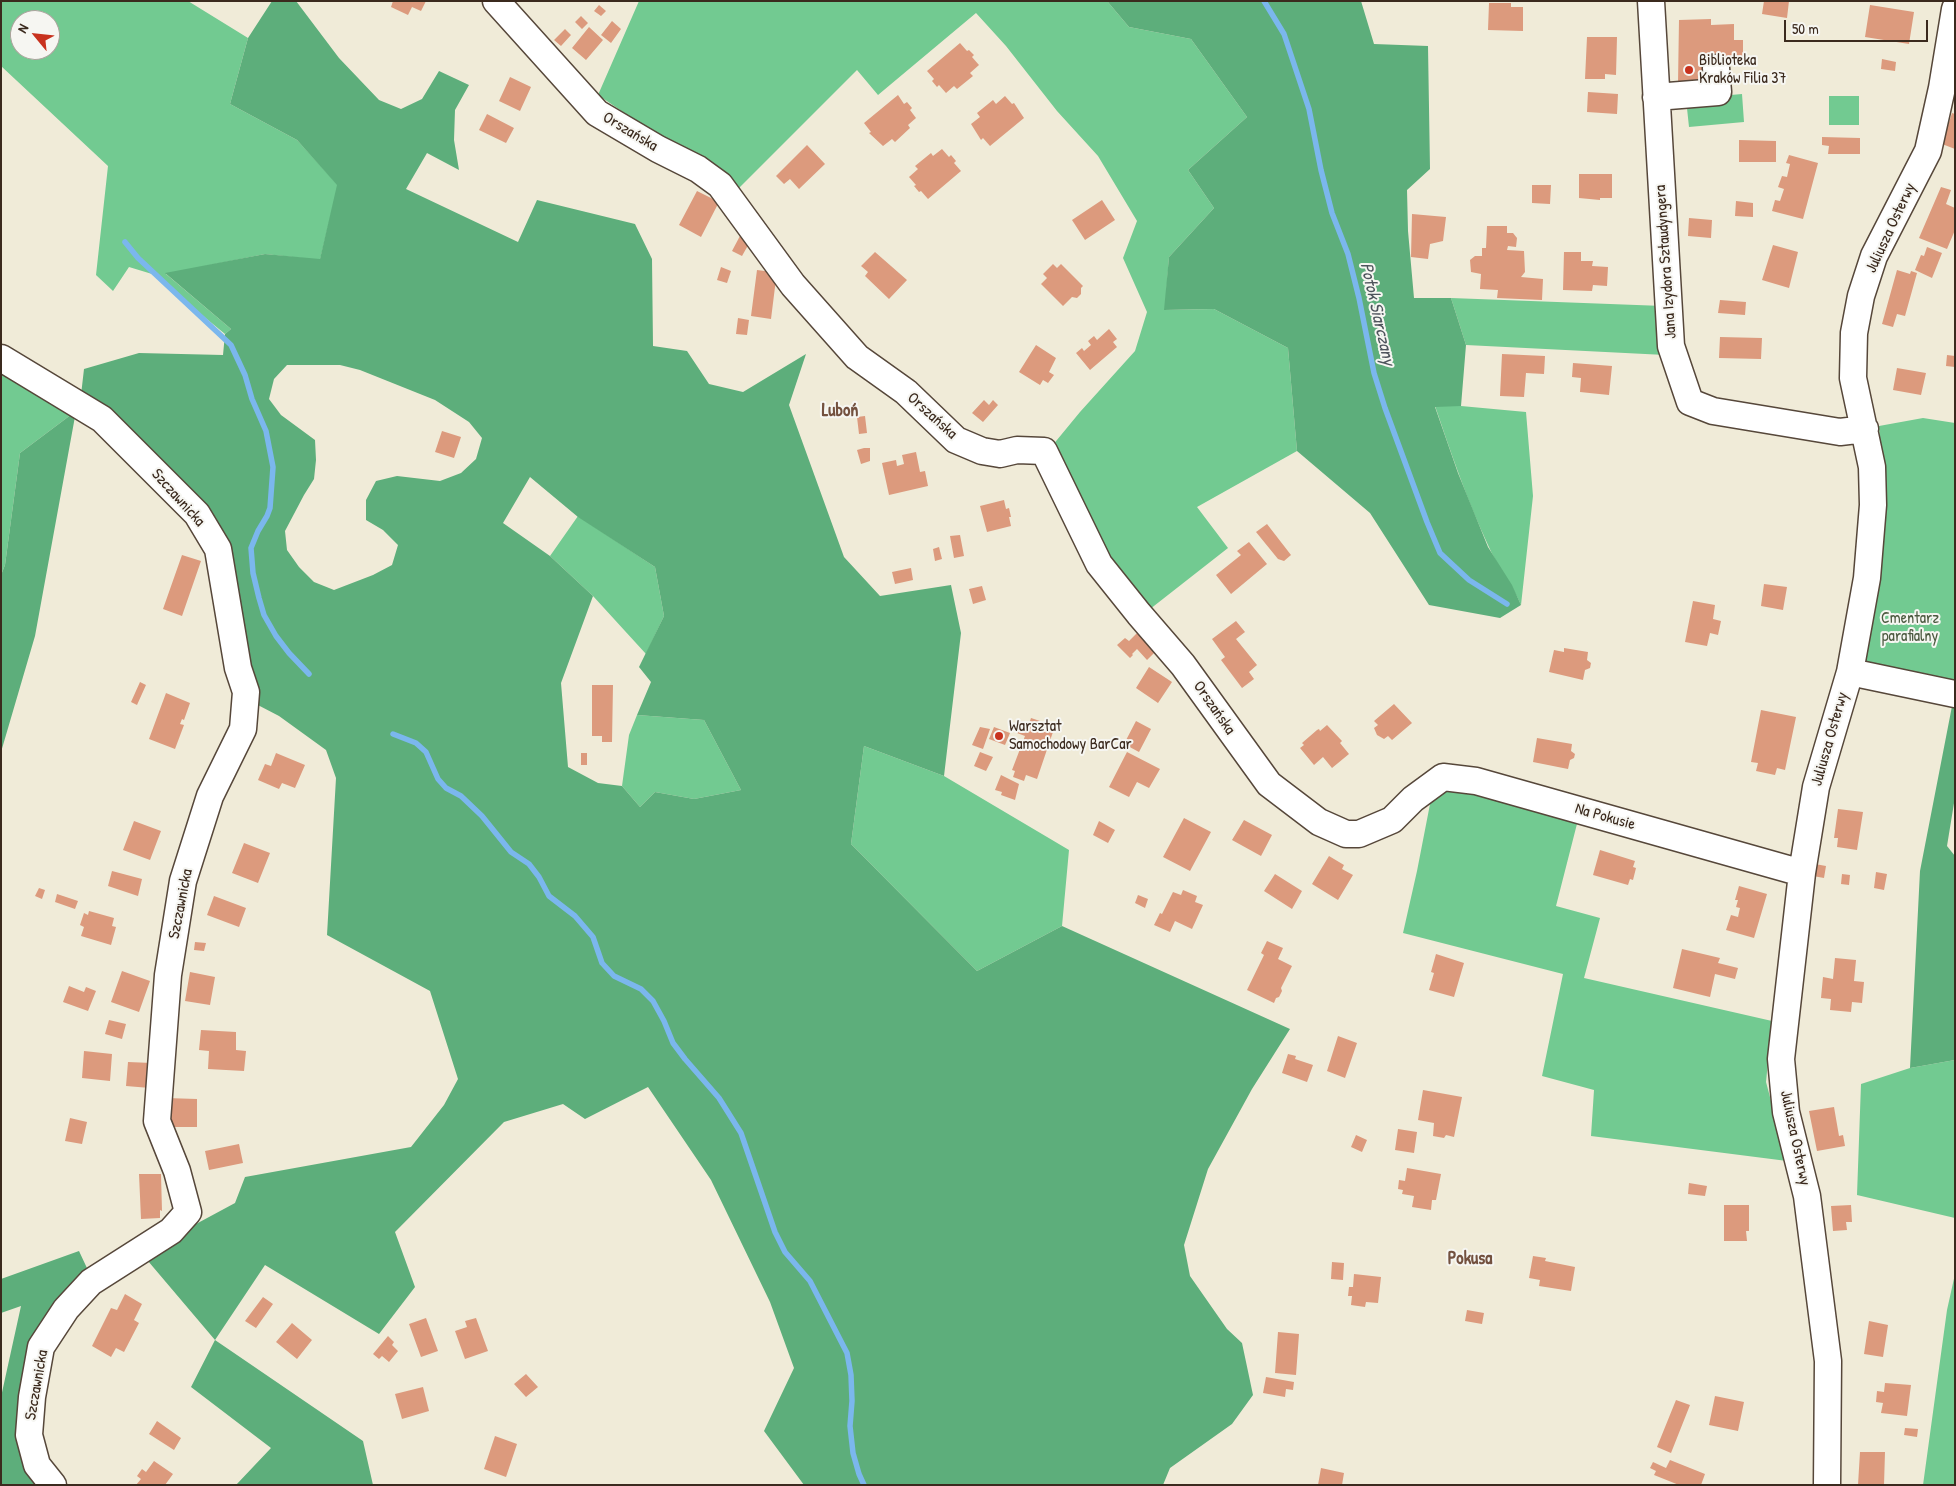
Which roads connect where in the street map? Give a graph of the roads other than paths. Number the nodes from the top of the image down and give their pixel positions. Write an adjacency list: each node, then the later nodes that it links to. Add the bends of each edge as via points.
1 (496, 1): 10 (street, Orszańska, via 597,113 698,168 720,185 793,286 857,357 906,392 956,440 982,451 1000,454 1017,450 1044,451 1099,564 1183,664 1269,784 1319,822 1346,834 1359,834 1392,820)
2 (1651, 1): 5 (street, Jana Izydora Sztaudyngera)
3 (1955, 9): 7 (street, Juliusza Osterwy, via 1928,151 1874,256 1854,333 1853,378)
4 (1716, 68): 5 (street, via 1718,92)
5 (1656, 97): 7 (street, Jana Izydora Sztaudyngera, via 1671,346 1690,402 1713,411 1840,432)
6 (1, 358): 12 (street, Szczawnicka, via 102,419 197,514 218,549 238,668 246,692 243,729 210,796 183,881 168,975 157,1121 177,1171 188,1212 171,1231 91,1282 66,1309 41,1347 29,1435 36,1465)
7 (1865, 429): 8 (street, Juliusza Osterwy, via 1872,467 1873,505 1867,578)
8 (1850, 672): 9 (street); 11 (street, Juliusza Osterwy, via 1816,787)
9 (1955, 694)
10 (1413, 799): 11 (street, Na Pokusie, via 1443,777 1476,781)
11 (1802, 873): 13 (street, Juliusza Osterwy, via 1781,1059 1786,1112 1808,1196 1828,1361)
12 (53, 1485)
13 (1828, 1485)

